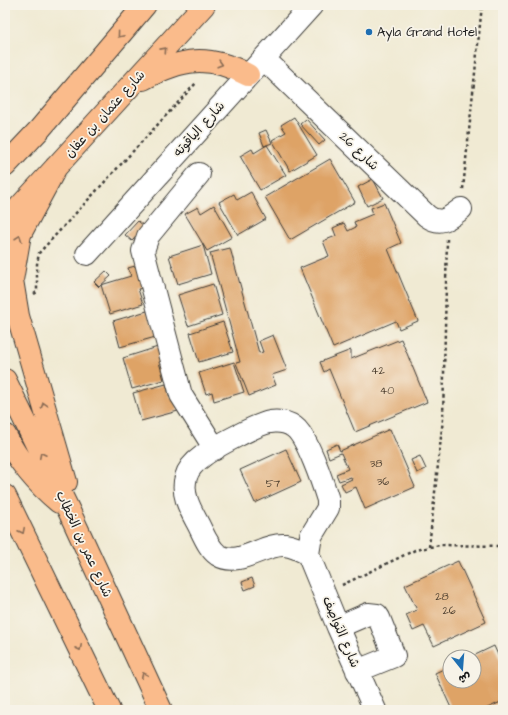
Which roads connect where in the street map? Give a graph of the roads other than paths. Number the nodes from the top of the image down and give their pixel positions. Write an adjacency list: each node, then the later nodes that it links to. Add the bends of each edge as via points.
1 (145, 5): 7 (main road, one-way to 7)
2 (204, 5): 6 (main road, شارع عثمان بن عفان, one-way to 2)
3 (312, 5): 4 (street, شارع الياقوته)
4 (264, 59): 5 (street, شارع الياقوته); 12 (street, شارع 26, via 427,216 437,221)
5 (248, 75): 6 (main road, one-way to 5, via 176,64 197,60 215,62); 14 (street, شارع الياقوته)
6 (131, 85): 10 (main road, شارع عثمان بن عفان)
7 (39, 130): 8 (main road); 9 (main road)
8 (5, 146)
9 (5, 166)
10 (56, 167): 13 (main road, شارع عثمان بن عفان); 19 (main road, one-way to 10, via 65,477 14,298 12,280 20,234)
11 (199, 174): 17 (street, via 148,236 143,251 181,395)
12 (454, 214)
13 (5, 223)
14 (87, 254)
15 (5, 380): 19 (main road, شارع عمر بن الخطاب, one-way to 15)
16 (5, 435): 19 (main road, via 14,454 25,468)
17 (215, 449): 20 (street, via 194,464 186,475 184,485 190,509 208,544 223,558 233,558 285,545); 20 (street, via 270,422 284,422 299,432 328,500 328,508 311,536)
18 (5, 496): 23 (main road, one-way to 23)
19 (69, 511): 24 (main road, شارع عمر بن الخطاب, one-way to 19)
20 (308, 554): 21 (street, شارع النَواصِف)
21 (338, 627): 22 (street, شارع النَواصِف); 22 (street, via 370,613 379,618 394,656)
22 (357, 671): 25 (street, شارع النَواصِف)
23 (109, 710)
24 (161, 710)
25 (375, 710)

